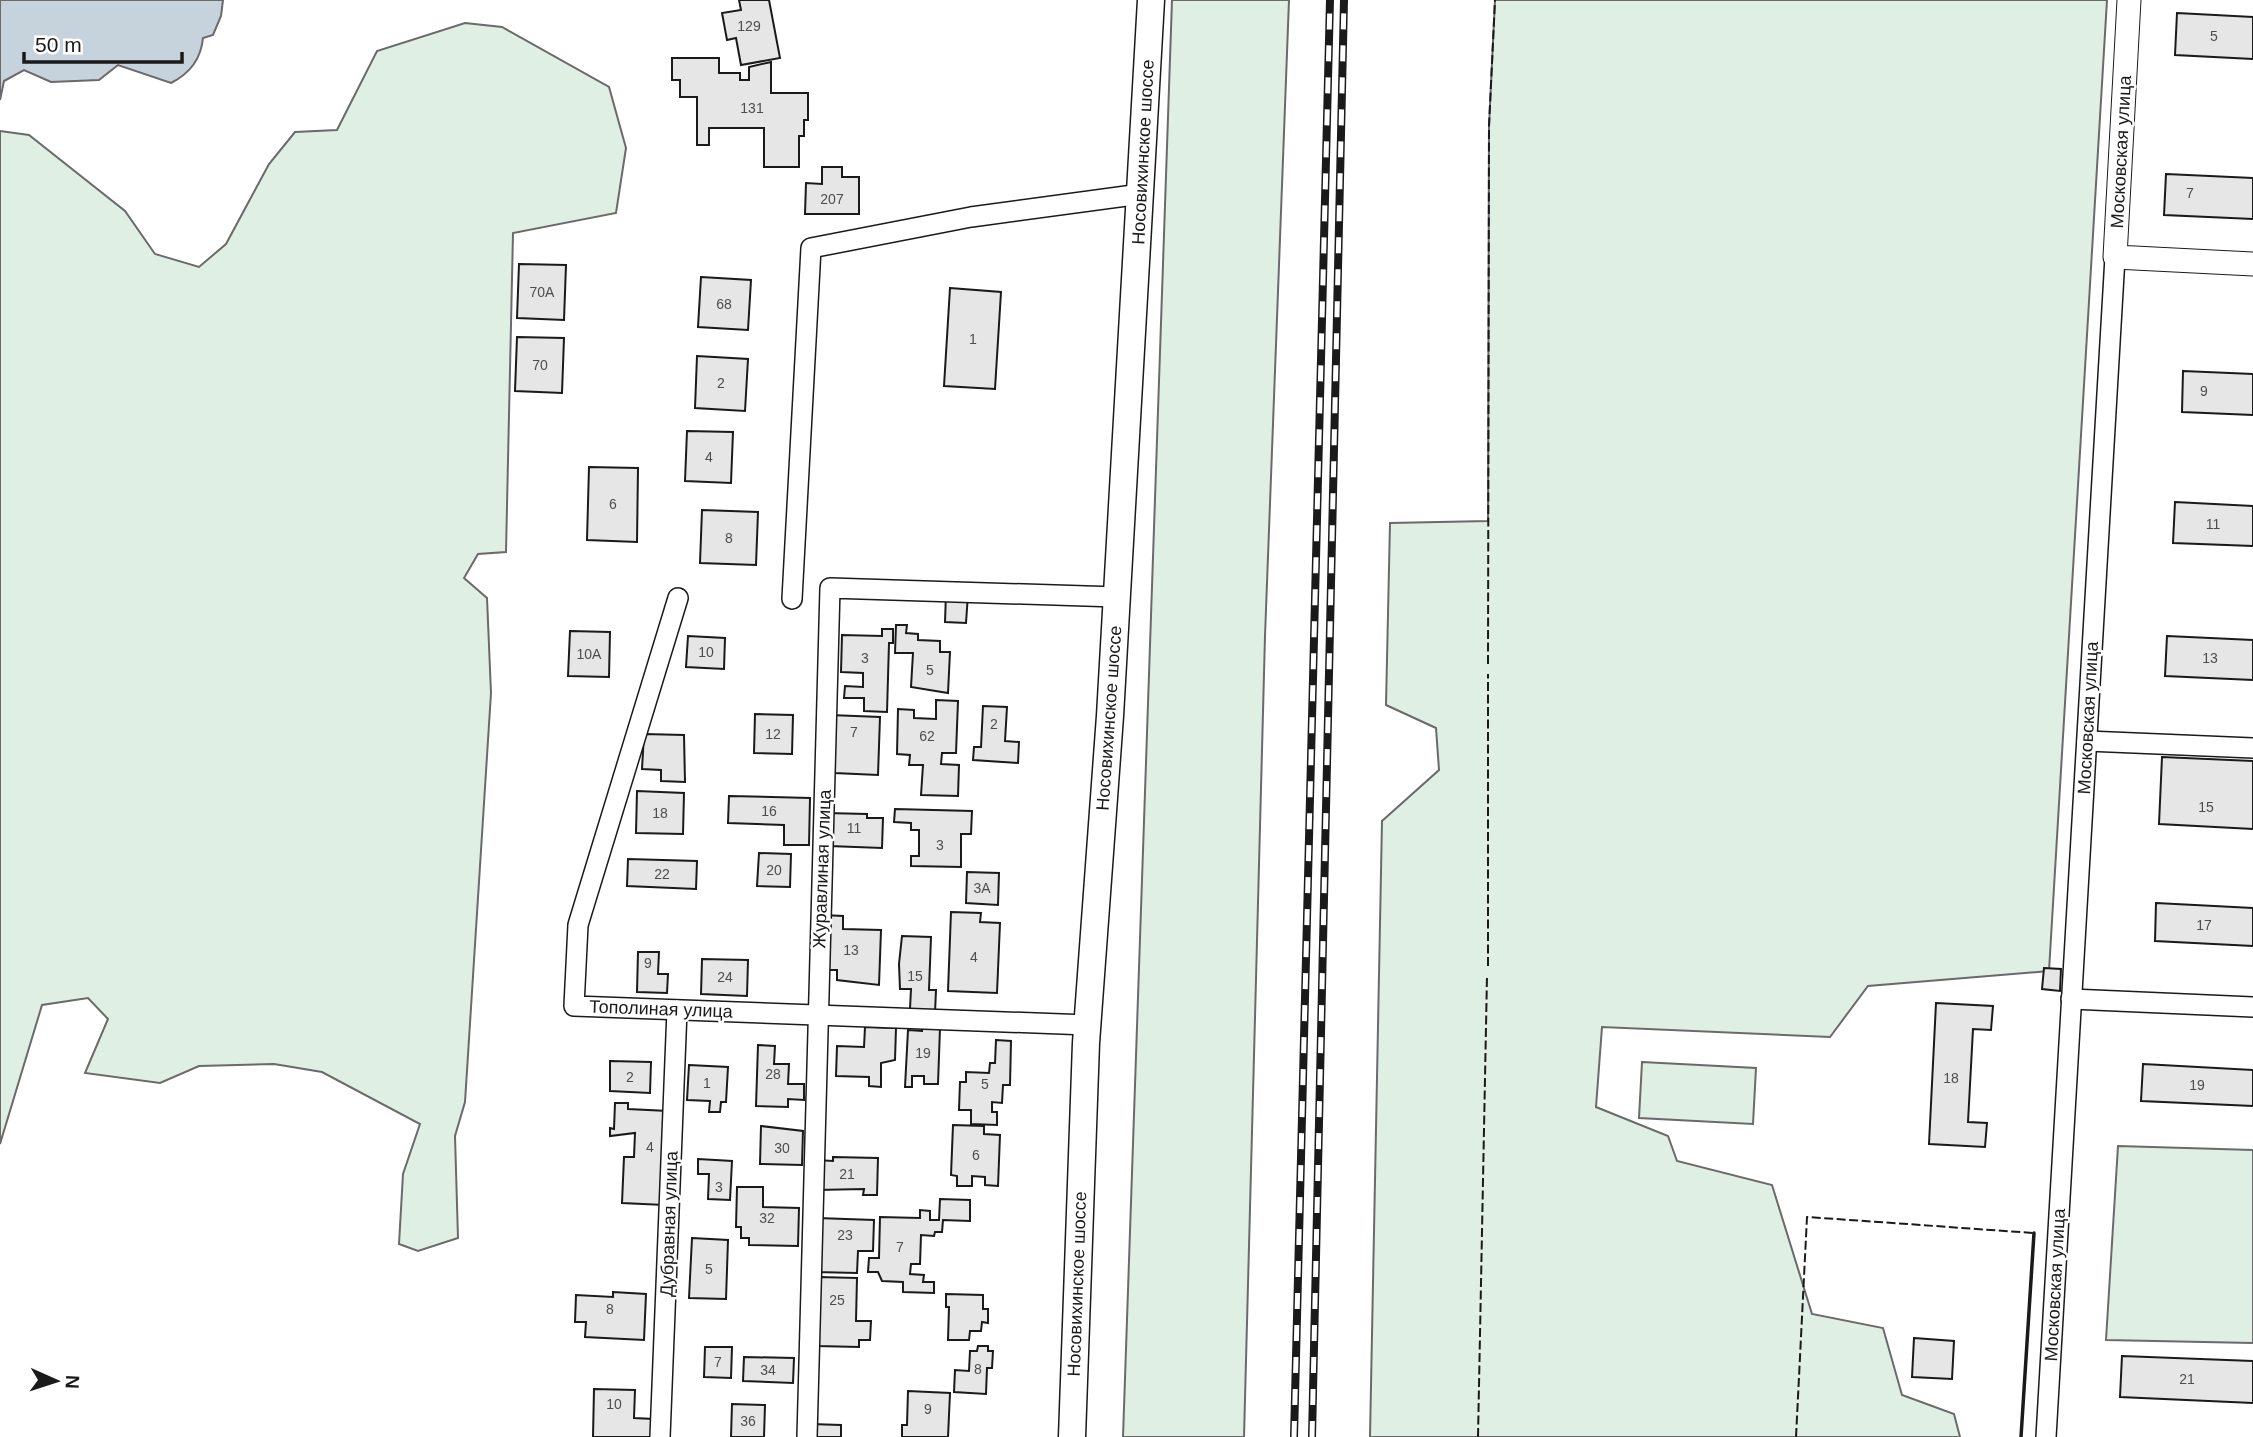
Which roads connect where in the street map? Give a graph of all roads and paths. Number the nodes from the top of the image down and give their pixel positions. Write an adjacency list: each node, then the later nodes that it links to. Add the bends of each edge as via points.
1 (1151, 0): 3 (main road, Носовихинское шоссе)
2 (2129, 0): 4 (street, Московская улица)
3 (1141, 194): 6 (main road, Носовихинское шоссе); 8 (street, via 971,217 811,248)
4 (2115, 257): 5 (street); 9 (street, Московская улица)
5 (2253, 264)
6 (1117, 597): 14 (street, Журавлиная улица, via 830,587); 15 (main road, Носовихинское шоссе)
7 (678, 598): 13 (street, Тополиная улица, via 578,925 574,1006)
8 (792, 599)
9 (2087, 741): 10 (street); 11 (street, Московская улица)
10 (2253, 748)
11 (2071, 999): 12 (street); 19 (street, Московская улица)
12 (2253, 1007)
13 (677, 1010): 14 (street, Тополиная улица); 16 (street, Дубравная улица)
14 (818, 1015): 15 (street, Тополиная улица); 17 (street, Журавлиная улица)
15 (1088, 1025): 18 (main road, Носовихинское шоссе)
16 (660, 1437)
17 (807, 1437)
18 (1072, 1437)
19 (2046, 1437)

